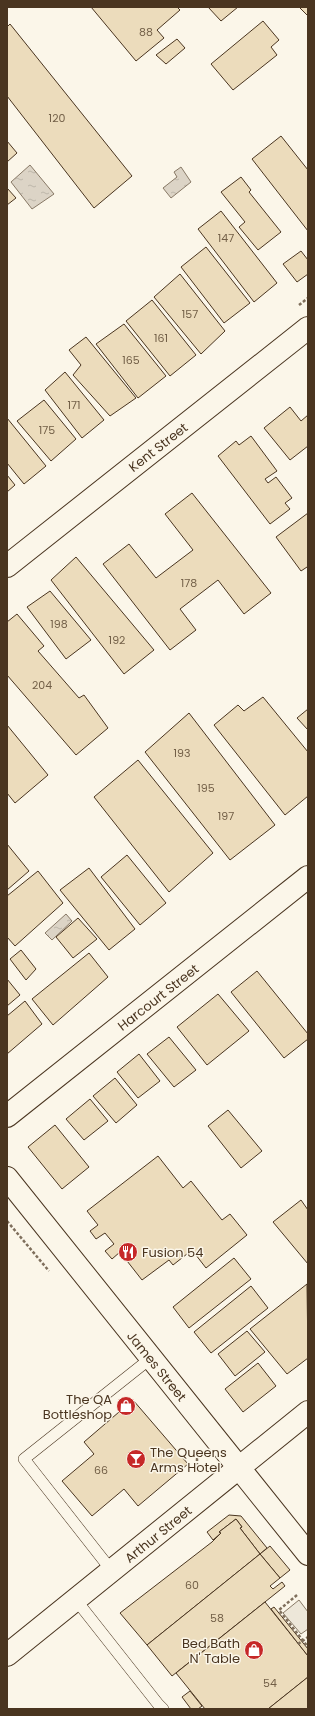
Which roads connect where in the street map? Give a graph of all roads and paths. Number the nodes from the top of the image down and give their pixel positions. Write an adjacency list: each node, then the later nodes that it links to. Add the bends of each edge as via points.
1 (308, 328): 2 (street, Kent Street)
2 (7, 566)
3 (308, 877): 4 (street, Harcourt Street)
4 (7, 1116)
5 (7, 1178): 6 (street, James Street)
6 (151, 1358): 9 (street, James Street); 12 (lane, via 24,1459)
7 (308, 1412): 9 (street, Arthur Street)
8 (196, 1449): 10 (path)
9 (239, 1468): 11 (street, James Street); 12 (street, Arthur Street)
10 (197, 1471)
11 (308, 1554)
12 (112, 1571): 14 (street, Arthur Street)
13 (297, 1595): 16 (path, via 278,1610)
14 (76, 1600): 19 (street, Arthur Street); 20 (lane)
15 (308, 1637): 16 (path)
16 (303, 1641): 17 (path); 18 (path)
17 (298, 1644)
18 (308, 1647)
19 (7, 1655)
20 (163, 1709)

